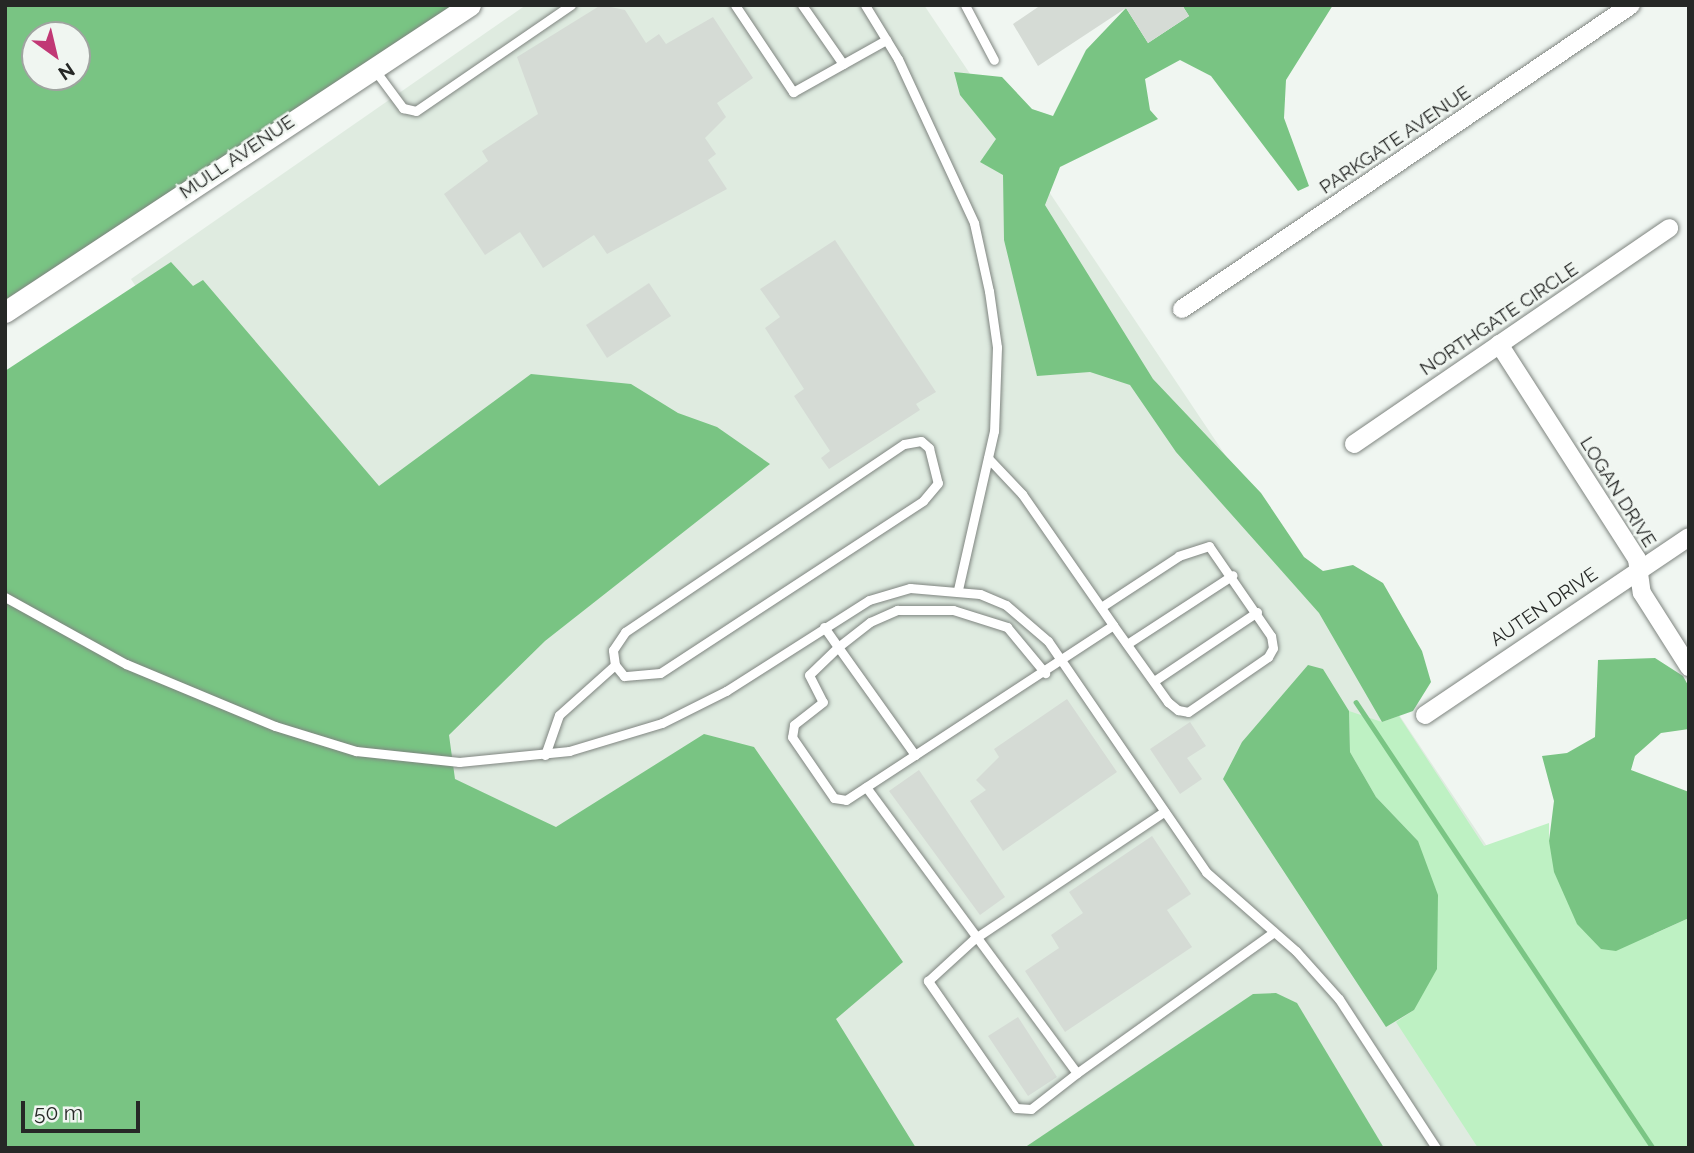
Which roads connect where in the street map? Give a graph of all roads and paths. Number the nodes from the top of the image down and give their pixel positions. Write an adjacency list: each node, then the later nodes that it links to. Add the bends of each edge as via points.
1 (470, 5): 11 (street, MULL AVENUE)
2 (572, 5): 11 (lane, via 416,111 404,108)
3 (735, 5): 10 (lane, via 793,92)
4 (802, 5): 10 (lane)
5 (865, 5): 8 (lane)
6 (965, 5): 9 (lane)
7 (1631, 5): 13 (street, PARKGATE AVENUE)
8 (886, 40): 10 (lane); 17 (lane, via 974,223 997,347)
9 (994, 60)
10 (843, 64)
11 (373, 67): 14 (street, MULL AVENUE)
12 (1669, 228): 15 (street, NORTHGATE CIRCLE)
13 (1182, 309)
14 (5, 312)
15 (1499, 344): 16 (street, NORTHGATE CIRCLE); 19 (street, LOGAN DRIVE)
16 (1354, 444)
17 (988, 458): 21 (lane); 23 (lane, via 1022,494)
18 (1689, 537): 19 (street, AUTEN DRIVE)
19 (1639, 570): 31 (street, LOGAN DRIVE, via 1642,593); 34 (street, AUTEN DRIVE)
20 (1233, 575): 23 (lane, via 1217,551 1193,549); 24 (lane); 27 (lane)
21 (958, 590): 26 (lane, via 910,588 869,600); 29 (lane, via 1006,606 1048,640)
22 (5, 597): 35 (lane, via 126,664 320,741 428,761)
23 (1101, 607): 25 (lane)
24 (1256, 612): 33 (lane); 33 (lane, via 1271,635 1268,657 1188,712 1178,710)
25 (1113, 625): 27 (lane); 29 (lane)
26 (824, 627): 28 (lane); 35 (lane, via 662,723)
27 (1127, 644): 33 (lane)
28 (838, 647): 32 (lane, via 897,610 967,615 1007,628); 36 (lane); 37 (lane, via 813,664 809,675 823,702 794,725 792,737 834,797 846,800)
29 (1063, 662): 32 (lane); 38 (lane)
30 (615, 665): 30 (lane, via 614,650 625,632 904,444 921,441 929,448 938,483 923,501 660,673 624,676); 35 (lane, via 559,715)
31 (1689, 667)
32 (1045, 673): 36 (lane)
33 (1154, 681)
34 (1425, 715)
35 (545, 755)
36 (915, 755): 37 (lane)
37 (866, 787): 40 (lane)
38 (1164, 812): 39 (lane, via 1206,872); 40 (lane)
39 (1274, 932): 41 (lane); 42 (lane, via 1339,999)
40 (974, 939): 41 (lane); 41 (lane, via 928,981 1016,1108 1031,1109)
41 (1077, 1073)
42 (1436, 1148)

